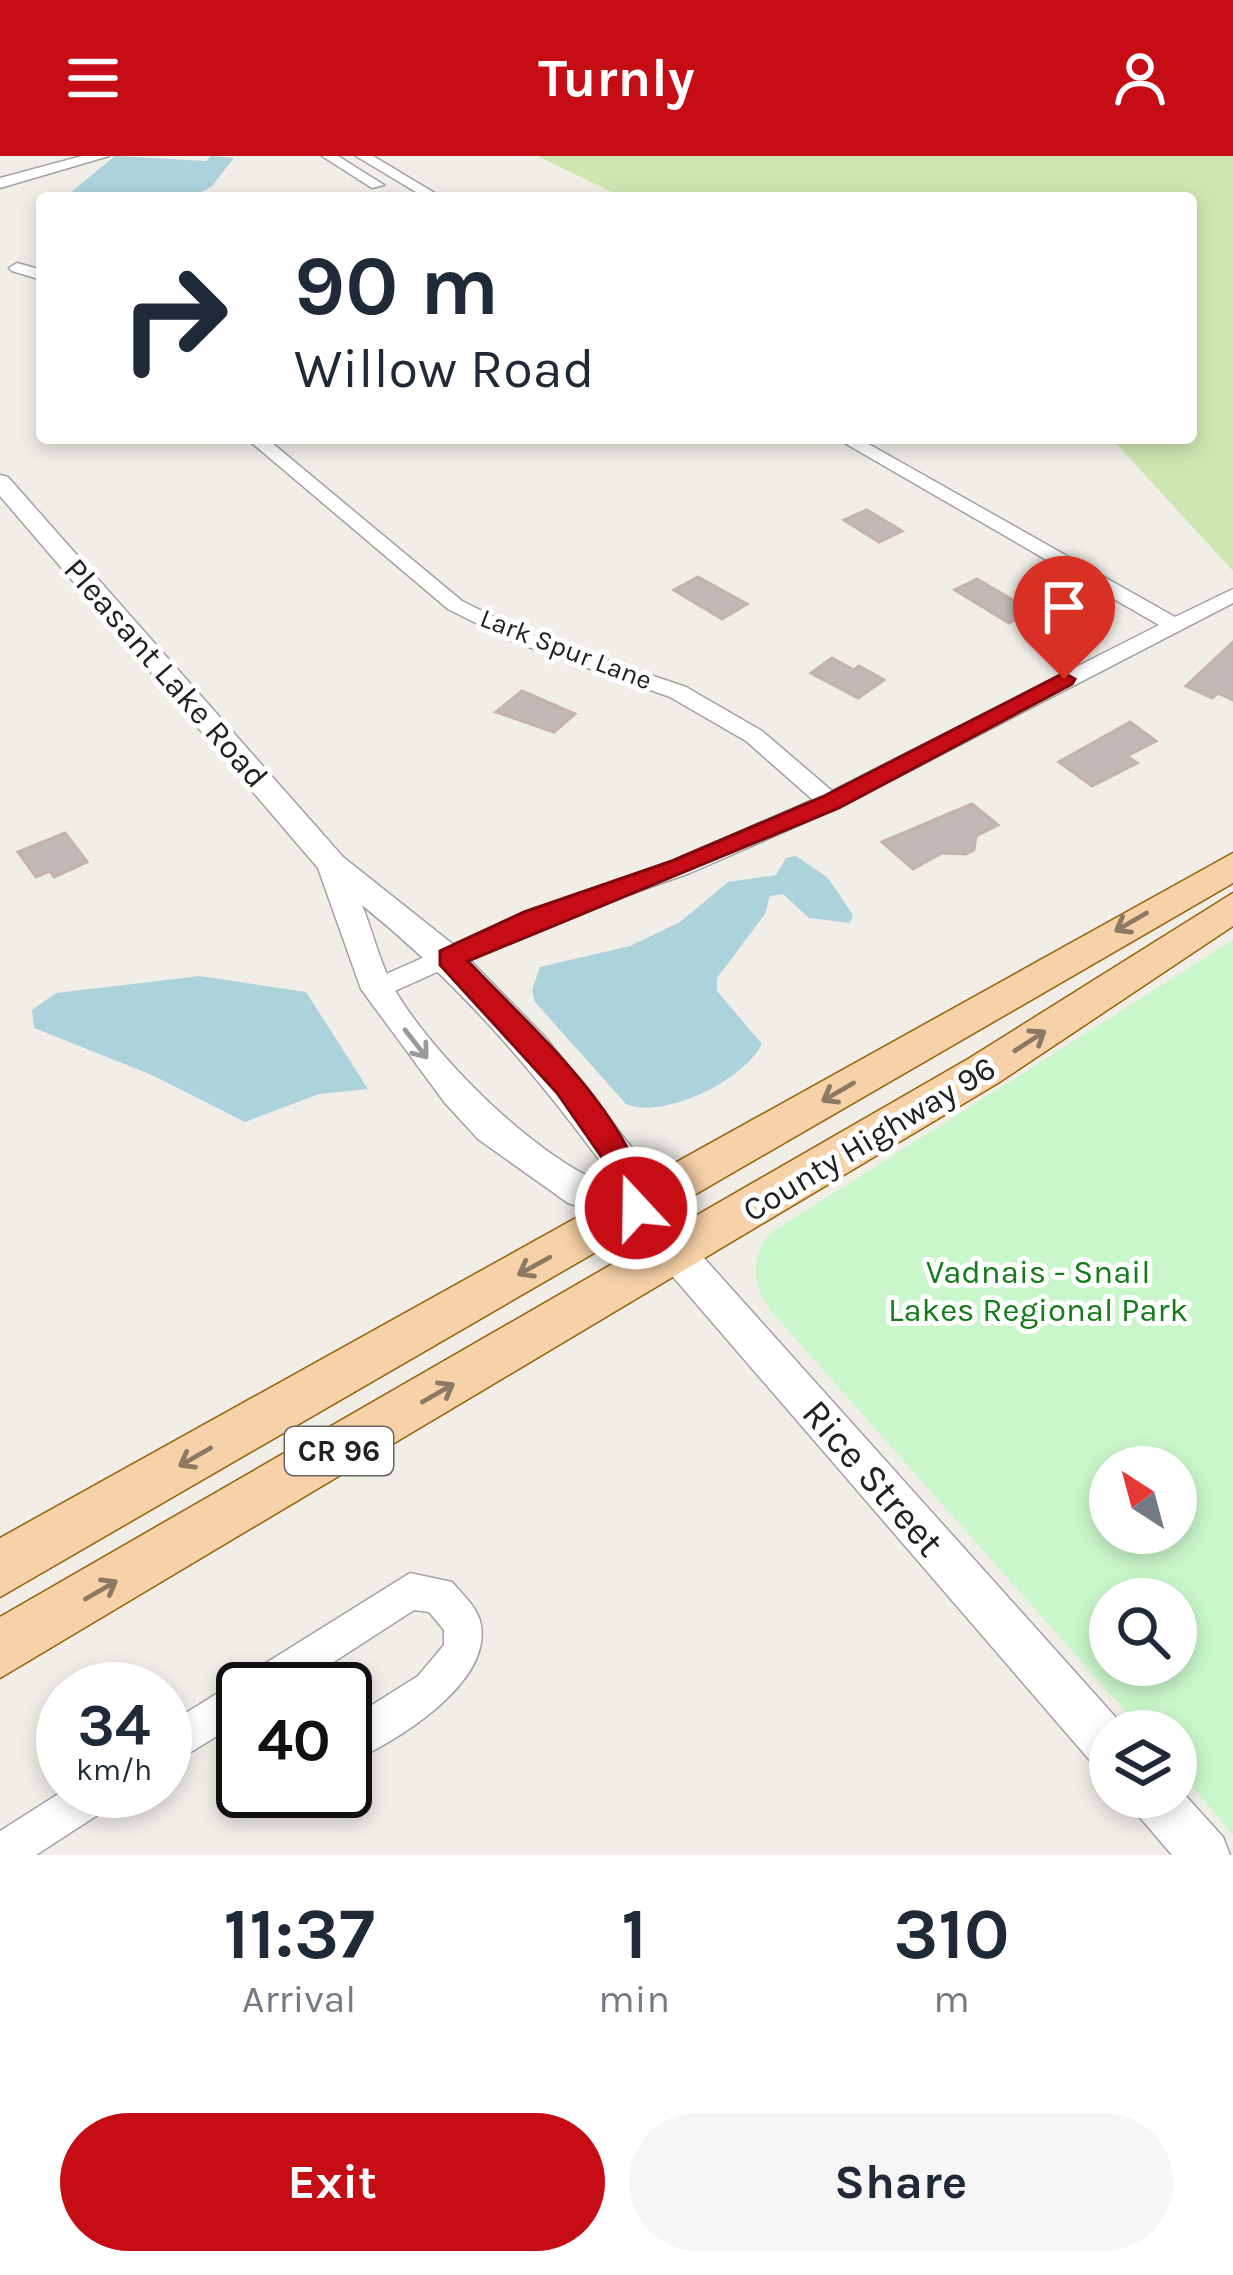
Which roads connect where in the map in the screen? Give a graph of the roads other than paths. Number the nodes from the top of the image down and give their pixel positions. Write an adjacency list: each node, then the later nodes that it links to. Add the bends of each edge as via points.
1 (100, 156): 4 (street)
2 (329, 156): 5 (street)
3 (363, 156): 6 (street)
4 (0, 182)
5 (391, 192)
6 (426, 192)
7 (17, 268): 8 (street)
8 (36, 273)
9 (262, 444): 14 (street, Lark Spur Lane, via 455,605 697,702 771,749)
10 (856, 444): 13 (street)
11 (0, 482): 15 (street, Pleasant Lake Road)
12 (1233, 595): 13 (street)
13 (1171, 623): 14 (street)
14 (830, 802): 18 (street)
15 (332, 864): 18 (street, Pleasant Lake Road); 19 (street, Pleasant Lake Road)
16 (1233, 866): 20 (main road, County Highway 96 / CR 96, one-way to 20)
17 (1233, 908): 21 (main road, County Highway 96 / CR 96, one-way to 17, via 983,1071)
18 (449, 958): 19 (street); 20 (street, Pleasant Lake Road, via 567,1085 626,1168)
19 (377, 988): 20 (street, Pleasant Lake Road, one-way to 20, via 491,1129 581,1192)
20 (636, 1208): 21 (street, Rice Street); 22 (main road, County Highway 96 / CR 96, one-way to 22)
21 (678, 1253): 23 (main road, County Highway 96 / CR 96, one-way to 21); 25 (street, Rice Street)
22 (0, 1569)
23 (0, 1649)
24 (301, 1662): 26 (street, via 410,1591 439,1594 462,1623 463,1652 431,1690)
25 (1089, 1723)
26 (372, 1727)
27 (57, 1818): 29 (street)
28 (1172, 1818): 30 (street)
29 (0, 1855)
30 (1205, 1855)

